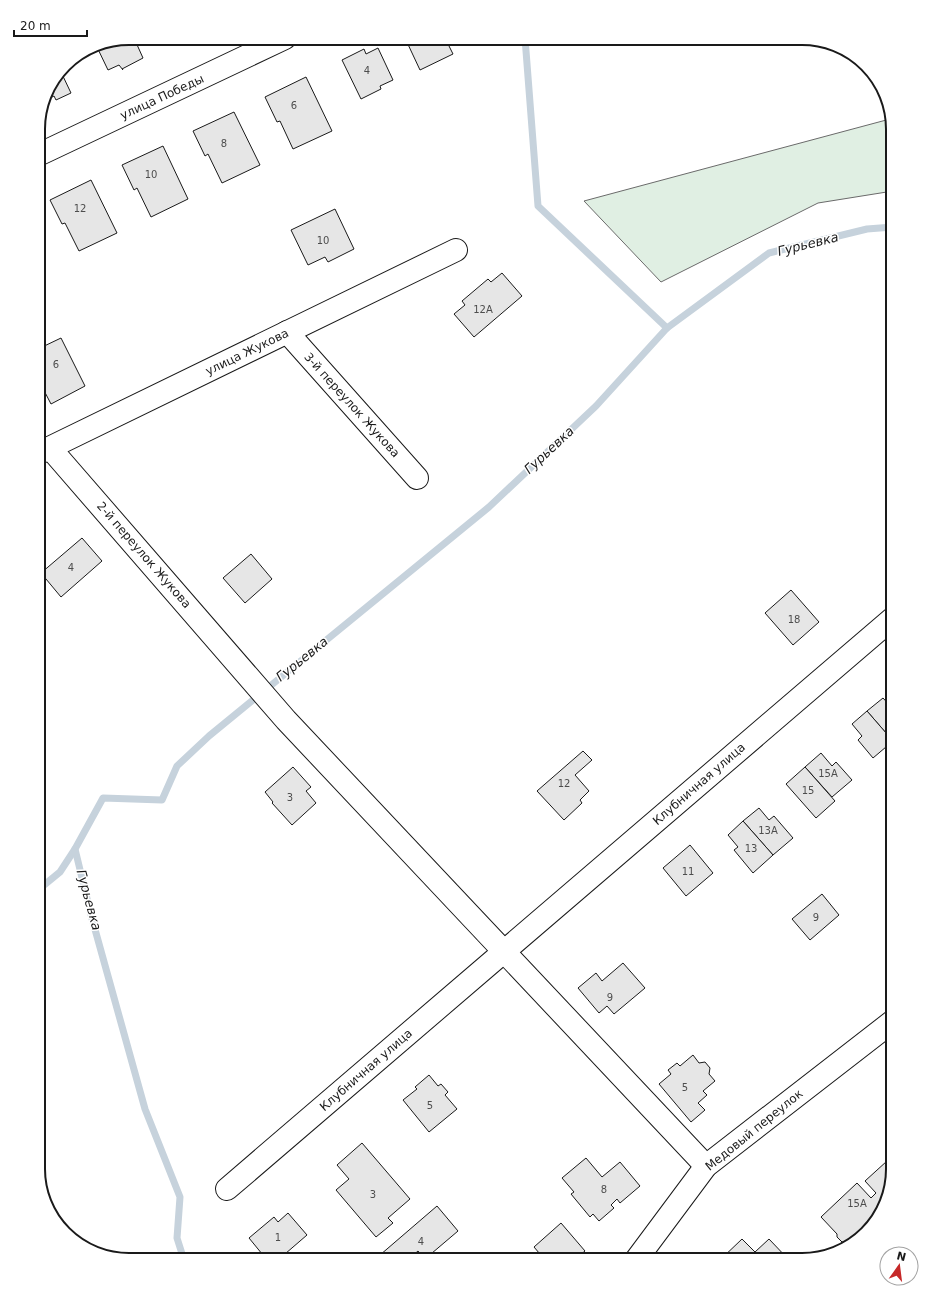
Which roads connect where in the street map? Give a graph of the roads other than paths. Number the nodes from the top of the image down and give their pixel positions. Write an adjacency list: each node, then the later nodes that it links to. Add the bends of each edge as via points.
1 (257, 45): 2 (street, улица Победы)
2 (45, 151)
3 (456, 250): 4 (street, улица Жукова)
4 (287, 332): 5 (street, улица Жукова); 7 (street, 3-й переулок Жукова)
5 (45, 451)
6 (45, 452): 10 (street, 2-й переулок Жукова, via 286,720)
7 (417, 478)
8 (886, 624): 11 (street, Клубничная улица)
9 (886, 1026): 10 (street, Медовый переулок)
10 (706, 1166): 12 (street, Медовый переулок)
11 (227, 1189)
12 (641, 1253)

